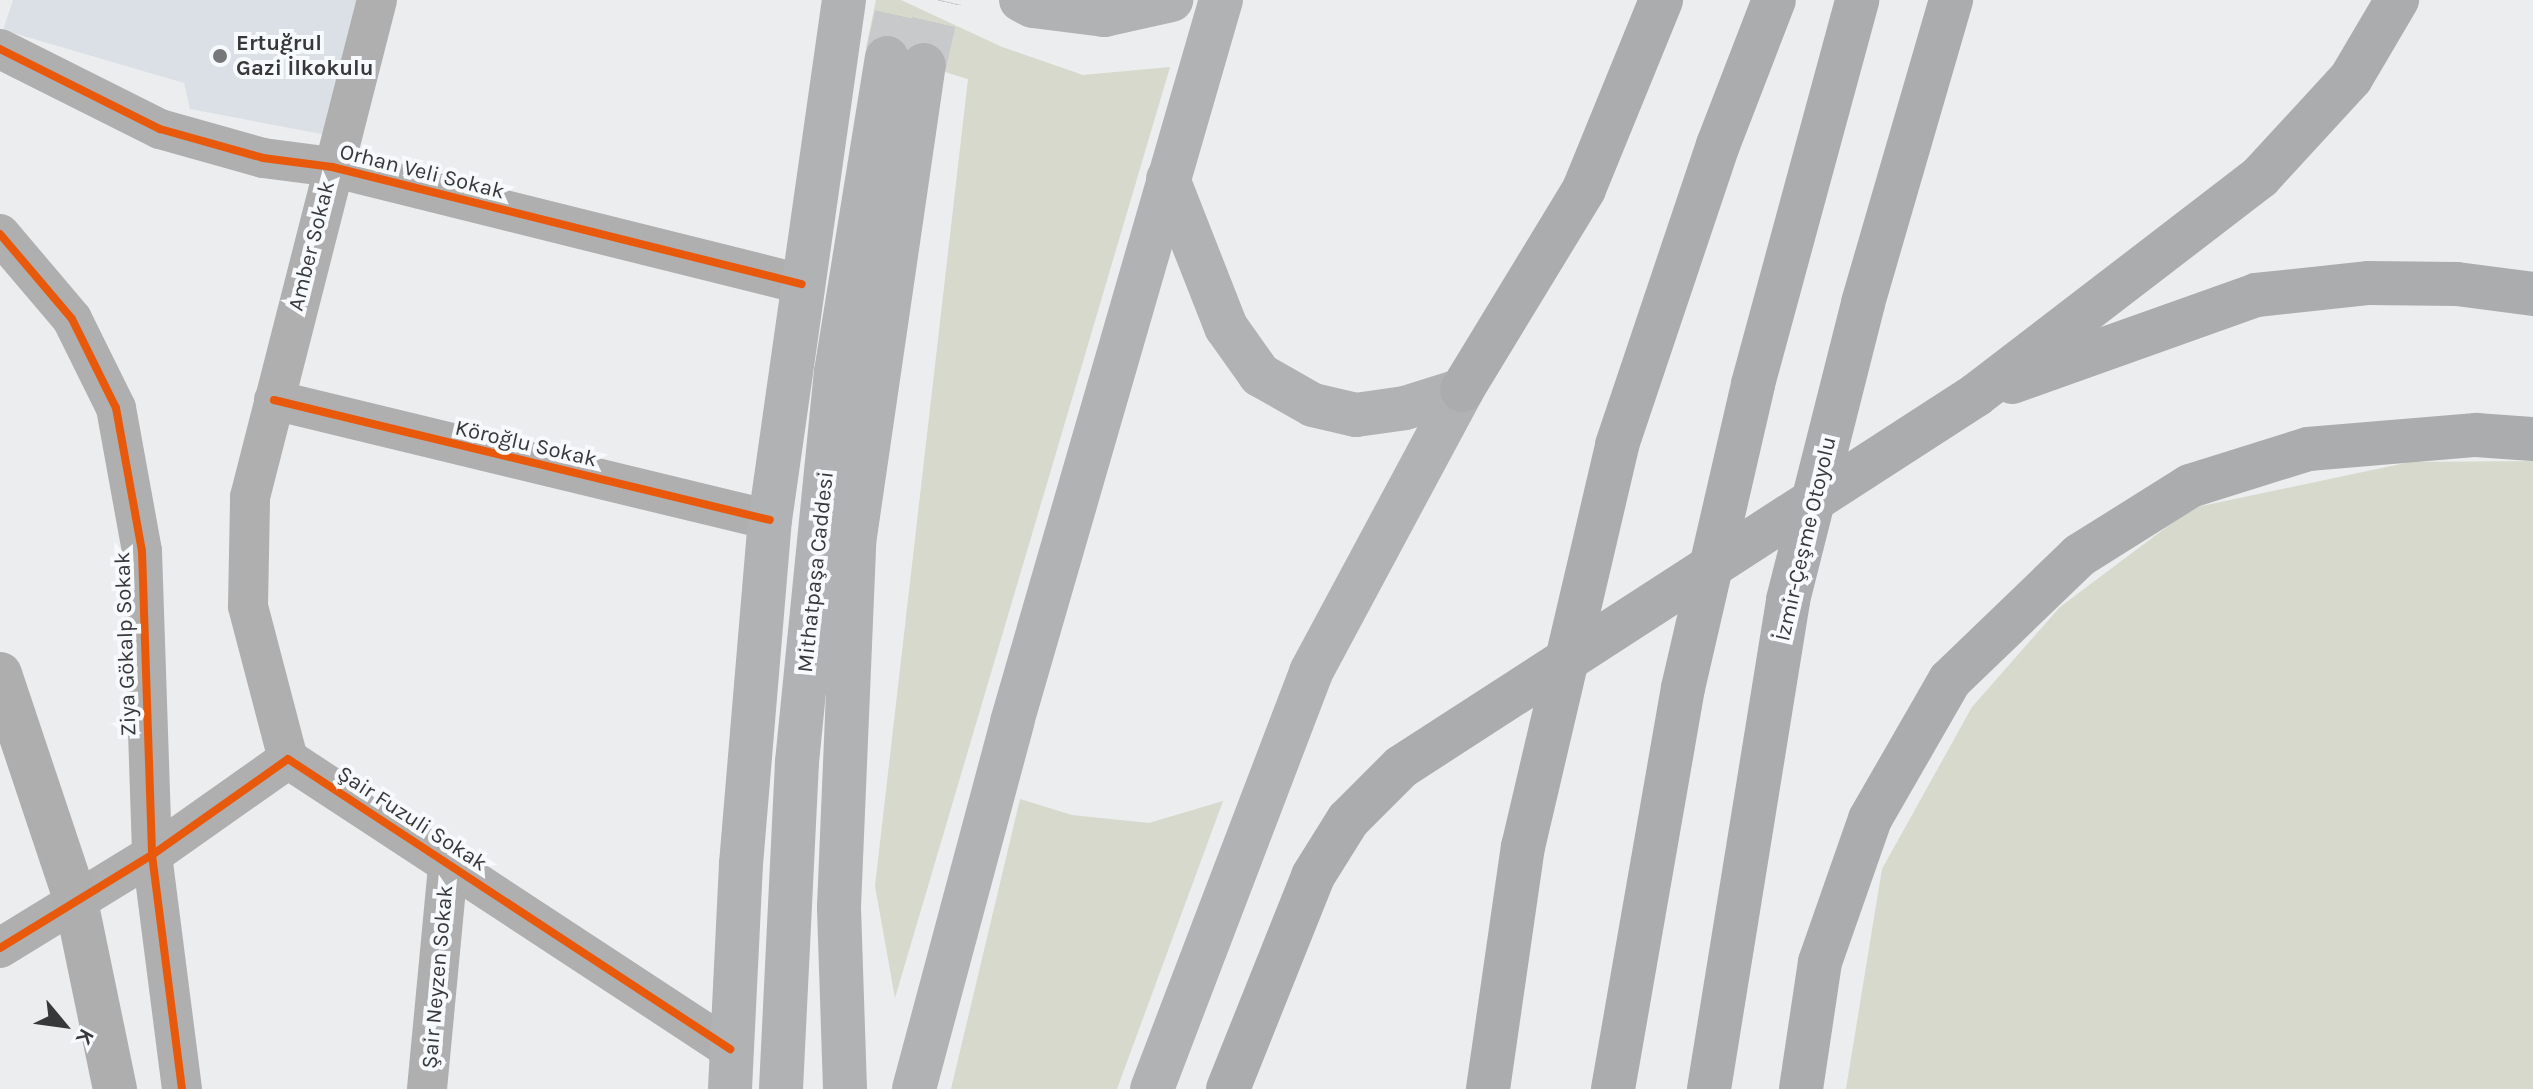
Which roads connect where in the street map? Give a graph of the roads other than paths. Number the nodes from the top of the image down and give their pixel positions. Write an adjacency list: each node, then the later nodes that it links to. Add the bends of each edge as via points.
1 (377, 0): 12 (street, Amber Sokak)
2 (844, 0): 15 (main road)
3 (1021, 0): 4 (main road, via 1104,15)
4 (1171, 0)
5 (1221, 0): 13 (main road)
6 (1661, 0): 17 (highway, via 1584,189)
7 (1774, 0): 37 (highway, via 1718,145 1617,445 1523,847)
8 (1857, 0): 38 (highway, via 1753,384 1687,673)
9 (1951, 0): 39 (highway, İzmir-Çeşme Otoyolu, via 1863,303 1788,600)
10 (2397, 0): 18 (highway, via 2351,78 2260,177)
11 (0, 49): 12 (street, Orhan Veli Sokak, via 160,129 263,158)
12 (332, 167): 15 (street, Orhan Veli Sokak); 19 (street, Amber Sokak)
13 (1168, 179): 17 (main road, via 1226,327 1260,375 1313,405 1356,415 1405,408); 34 (main road, via 1012,722)
14 (0, 234): 24 (street, Ziya Gökalp Sokak, via 72,319 116,408 142,551)
15 (802, 284): 21 (main road)
16 (2533, 294): 18 (highway, via 2457,284 2369,283 2256,295)
17 (1462, 390): 35 (main road, via 1311,672)
18 (1976, 395): 36 (highway, bridge, via 1401,767 1348,820 1313,876)
19 (274, 400): 21 (street, Köroğlu Sokak); 23 (street, Amber Sokak, via 250,497 248,606)
20 (2533, 439): 40 (highway, via 2476,435 2308,449 2190,486 2080,555 1950,680 1870,819 1820,962)
21 (770, 520): 28 (main road)
22 (0, 674): 26 (main road)
23 (288, 759): 24 (street); 25 (street, Şair Fuzuli Sokak)
24 (152, 855): 26 (street); 30 (street, Ziya Gökalp Sokak)
25 (448, 865): 28 (street, Şair Fuzuli Sokak); 31 (street, Şair Neyzen Sokak)
26 (76, 901): 27 (street); 29 (main road)
27 (0, 948)
28 (730, 1069)
29 (115, 1089)
30 (182, 1089)
31 (427, 1089)
32 (781, 1089): 33 (main road, Mithatpaşa Caddesi, via 797,762 836,372 906,61 854,543 839,907)
33 (845, 1089)
34 (914, 1089)
35 (1152, 1089)
36 (1228, 1089)
37 (1488, 1089)
38 (1613, 1089)
39 (1709, 1089)
40 (1801, 1089)

